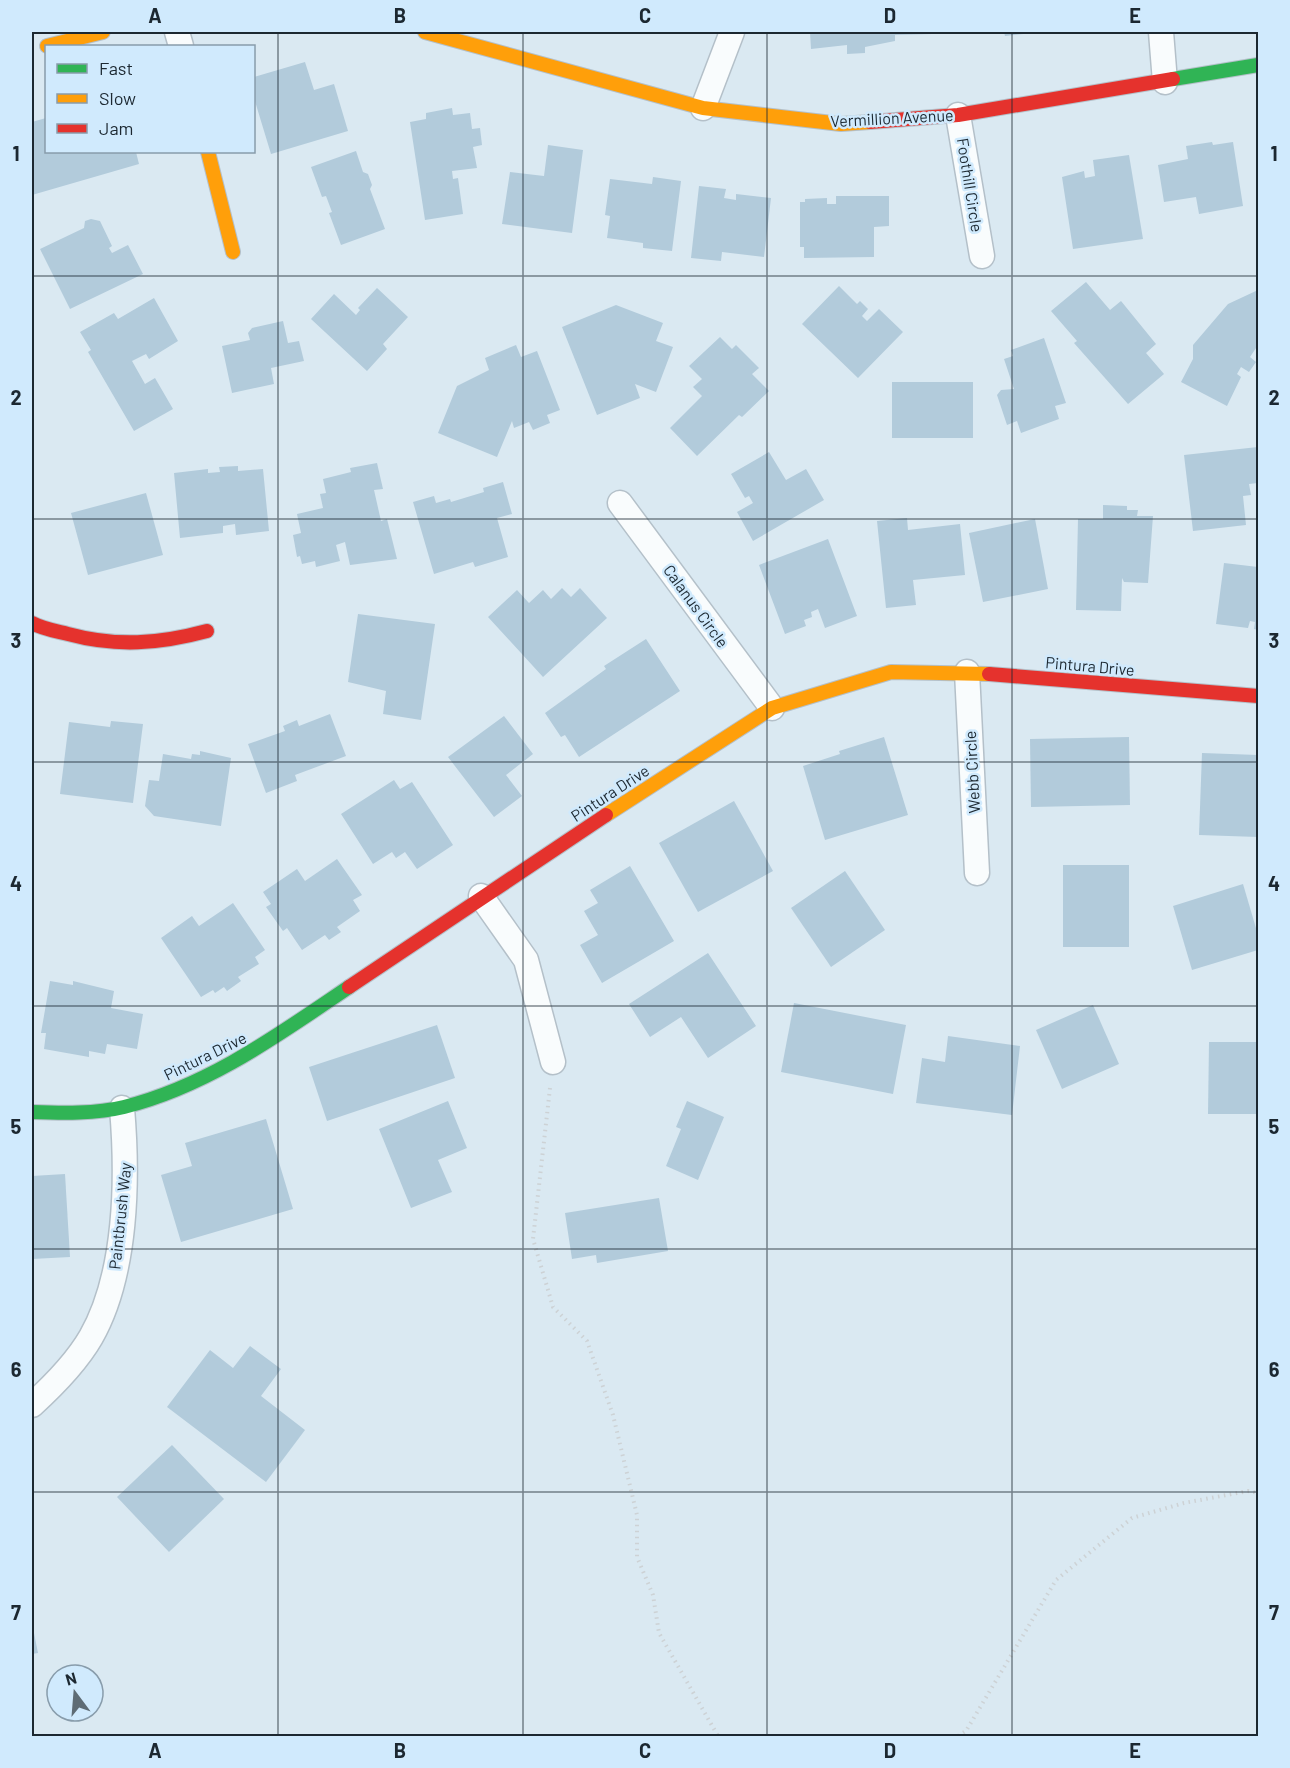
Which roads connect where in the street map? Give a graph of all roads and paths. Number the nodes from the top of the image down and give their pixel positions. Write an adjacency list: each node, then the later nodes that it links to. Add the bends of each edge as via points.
1 (103, 32): 5 (street)
2 (425, 32): 8 (street, Vermillion Avenue)
3 (732, 32): 8 (street)
4 (1161, 32): 7 (street)
5 (51, 45)
6 (1258, 66): 7 (street, Vermillion Avenue)
7 (1165, 82): 9 (street, Vermillion Avenue)
8 (703, 108): 9 (street, Vermillion Avenue, via 841,124)
9 (958, 115): 12 (street, Foothill Circle)
10 (208, 153): 11 (street)
11 (233, 252)
12 (982, 256)
13 (620, 503): 18 (street, Calanus Circle)
14 (32, 623): 15 (street, via 93,640 138,646)
15 (207, 630)
16 (967, 672): 17 (street, Pintura Drive); 18 (street, Pintura Drive, via 891,672); 19 (street, Webb Circle)
17 (1258, 696)
18 (772, 708): 20 (street, Pintura Drive)
19 (977, 873)
20 (481, 896): 21 (street, via 526,960); 22 (street, Pintura Drive, via 250,1054 190,1085)
21 (553, 1062): 26 (path, via 533,1239 553,1307 587,1341 613,1415 637,1515 637,1557 653,1594 659,1633)
22 (122, 1108): 23 (street, Pintura Drive); 24 (street, Paintbrush Way, via 127,1165 113,1281 92,1336 59,1380)
23 (32, 1112)
24 (32, 1406)
25 (1258, 1493): 27 (path, via 1248,1491 1184,1503 1132,1518 1056,1580 966,1731)
26 (718, 1737)
27 (958, 1737)

